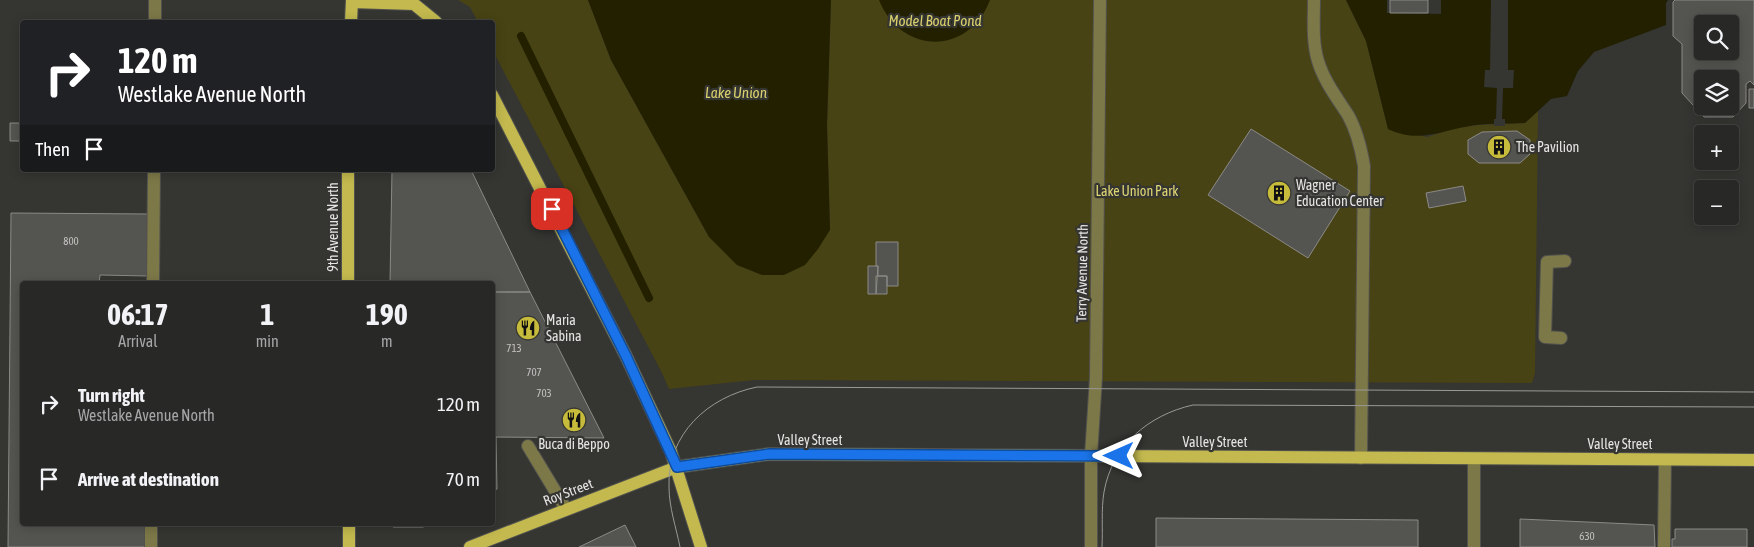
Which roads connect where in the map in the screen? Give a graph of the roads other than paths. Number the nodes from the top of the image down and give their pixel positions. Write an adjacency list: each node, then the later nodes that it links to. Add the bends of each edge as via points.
1 (155, 0): 5 (street)
2 (1100, 0): 16 (street, Terry Avenue North, via 1096,405)
3 (1314, 0): 17 (street, via 1318,62 1356,132 1364,166)
4 (352, 1): 6 (main road); 7 (main road, via 414,4)
5 (155, 20)
6 (351, 20)
7 (434, 20)
8 (495, 101): 21 (main road, via 626,356)
9 (154, 172): 12 (street)
10 (348, 172): 13 (main road, 9th Avenue North)
11 (1565, 261): 14 (street, via 1547,262 1545,337)
12 (153, 281)
13 (348, 281)
14 (1561, 338)
15 (528, 446): 22 (street)
16 (1091, 456): 17 (main road, Valley Street); 21 (main road, Valley Street, via 769,454); 29 (street, Terry Avenue North)
17 (1361, 458): 18 (main road, Valley Street)
18 (1474, 459): 19 (main road, Valley Street); 30 (street)
19 (1665, 460): 20 (main road, Valley Street); 31 (street)
20 (1754, 460)
21 (677, 467): 22 (main road, Roy Street); 28 (main road)
22 (566, 509): 27 (main road, Roy Street)
23 (151, 526): 25 (street)
24 (349, 526): 26 (main road)
25 (151, 547)
26 (349, 547)
27 (470, 547)
28 (701, 547)
29 (1091, 547)
30 (1474, 547)
31 (1664, 547)

